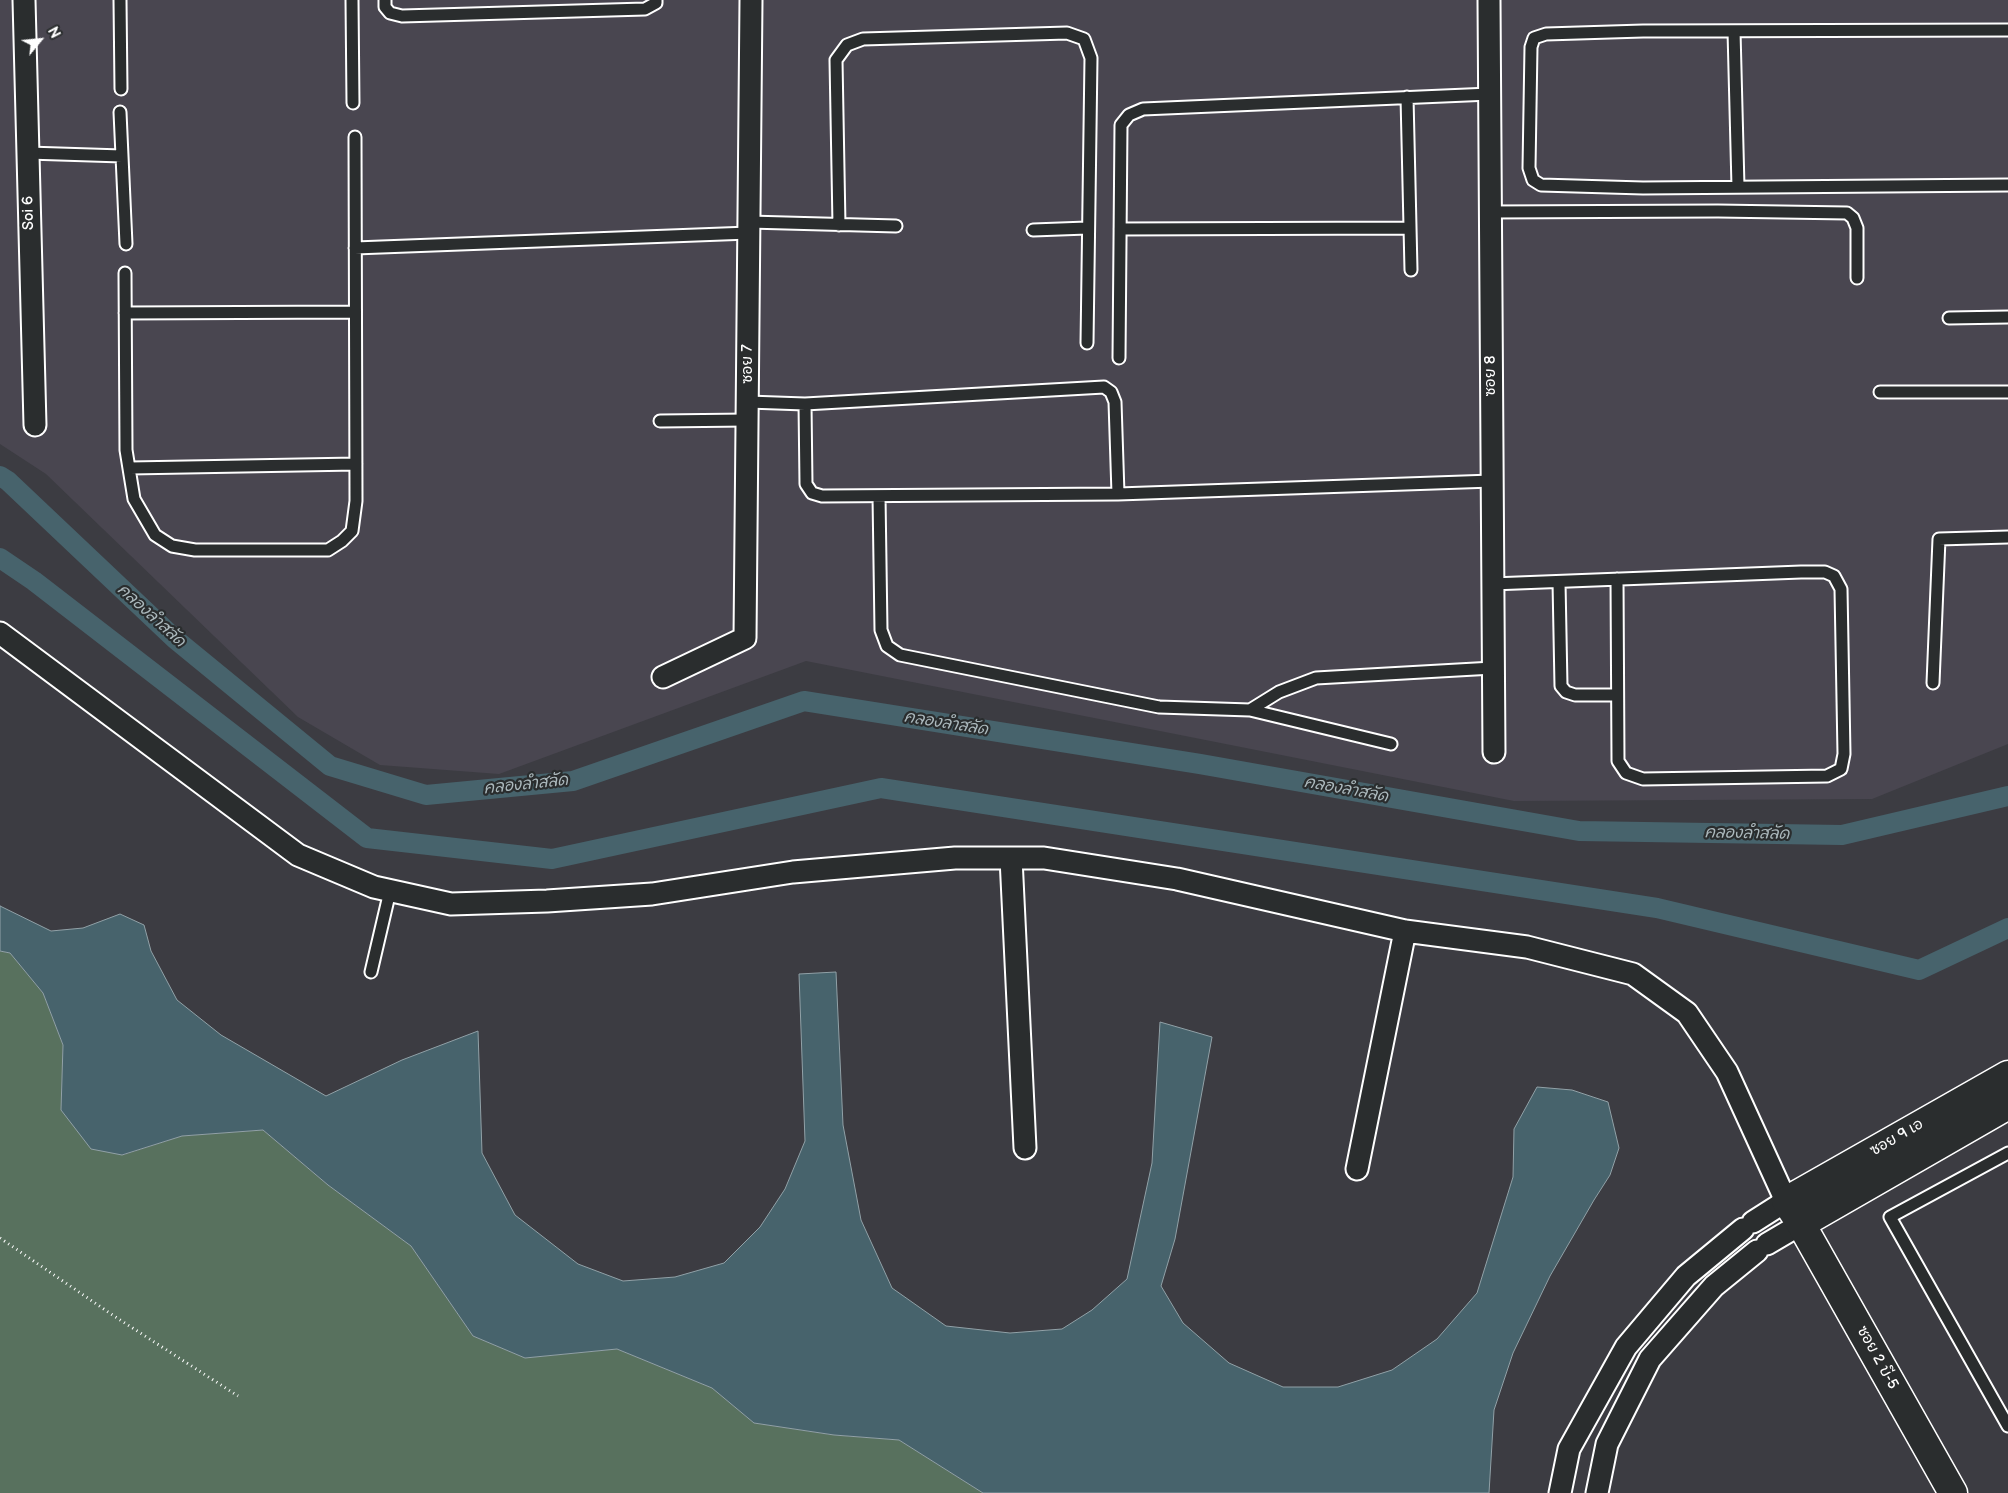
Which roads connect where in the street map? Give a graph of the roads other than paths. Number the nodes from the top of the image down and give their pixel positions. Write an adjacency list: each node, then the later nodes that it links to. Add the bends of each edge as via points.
1 (24, 0): 16 (street, Soi 6)
2 (120, 0): 10 (lane)
3 (352, 0): 13 (lane)
4 (385, 0): 5 (lane, via 385,7 390,13 402,16 645,10)
5 (656, 0)
6 (751, 0): 23 (street, ซอย 7)
7 (1489, 0): 11 (street, ซอย 8)
8 (2008, 30): 9 (lane)
9 (1734, 31): 19 (lane); 19 (lane, via 1546,34 1534,38 1530,47 1529,168 1533,180 1541,186)
10 (120, 89)
11 (1490, 94): 12 (lane); 20 (street, ซอย 8)
12 (1407, 97): 25 (lane); 26 (lane, via 1143,109 1129,114 1120,126)
13 (353, 104)
14 (120, 112): 17 (lane)
15 (354, 137): 29 (lane)
16 (28, 153): 17 (lane); 44 (street, Soi 6)
17 (122, 156): 28 (lane)
18 (2008, 185): 19 (lane)
19 (1738, 187)
20 (1490, 212): 32 (lane, via 1847,213 1857,228); 47 (street, ซอย 8)
21 (839, 224): 22 (lane); 23 (lane); 24 (lane, via 836,60 847,45 864,39 1067,33 1084,40 1090,58)
22 (896, 226)
23 (749, 228): 29 (lane); 42 (street, ซอย 7)
24 (1087, 228): 27 (lane); 37 (lane)
25 (1410, 228): 26 (lane); 30 (lane)
26 (1120, 229): 38 (lane)
27 (1033, 230)
28 (126, 244)
29 (355, 248): 33 (lane)
30 (1411, 270)
31 (125, 274): 34 (lane)
32 (1857, 278)
33 (355, 312): 34 (lane); 45 (lane)
34 (126, 313): 46 (lane, via 126,450)
35 (2008, 317): 36 (lane)
36 (1949, 318)
37 (1087, 343)
38 (1119, 358)
39 (1880, 392): 40 (lane)
40 (2008, 392)
41 (805, 404): 42 (lane); 48 (lane, via 1104,387 1111,392 1115,402); 49 (lane, via 806,484 812,493 822,496)
42 (747, 411): 43 (lane); 56 (street, ซอย 7, via 745,638)
43 (660, 421)
44 (35, 426)
45 (356, 464): 46 (lane); 46 (lane, via 352,531 328,550 195,550 172,546 156,535 134,499)
46 (130, 468)
47 (1492, 481): 48 (lane); 53 (street, ซอย 8)
48 (1118, 494): 49 (lane)
49 (879, 496): 59 (lane, via 881,630 887,646 900,655 1159,708)
50 (2008, 537): 57 (lane, via 1939,540)
51 (1617, 579): 52 (lane); 58 (lane); 58 (lane, via 1801,572 1825,572 1834,576 1841,589 1844,754 1841,769 1827,776 1643,779 1626,773 1618,760)
52 (1559, 582): 53 (lane); 58 (lane, via 1561,686 1575,695)
53 (1492, 584): 55 (street, ซอย 8)
54 (0, 633): 63 (street, via 298,855)
55 (1493, 668): 59 (lane, via 1316,678 1279,692); 61 (street, ซอย 8)
56 (663, 677)
57 (1933, 683)
58 (1617, 695)
59 (1250, 710): 60 (lane)
60 (1391, 744)
61 (1494, 752)
62 (1010, 858): 63 (street, via 955,858 793,872 652,894 547,901 451,904); 64 (street, via 1044,858 1176,880); 68 (street)
63 (390, 891): 65 (lane)
64 (1405, 931): 70 (street); 71 (street, via 1527,947 1633,974 1687,1013 1727,1072)
65 (370, 972)
66 (2008, 1075): 71 (street, ซอย 9 เอ)
67 (2008, 1105): 72 (street, ซอย 9 เอ)
68 (1025, 1148)
69 (2008, 1153): 73 (lane, via 1890,1217)
70 (1357, 1169)
71 (1786, 1201): 72 (street, ซอย 2 บี-5); 74 (street, via 1748,1225 1686,1276 1626,1347 1569,1449)
72 (1801, 1224): 75 (street, via 1762,1247 1714,1286 1650,1358 1607,1444); 76 (street, ซอย 2 บี-5)
73 (2008, 1426)
74 (1560, 1493)
75 (1597, 1493)
76 (1953, 1493)

